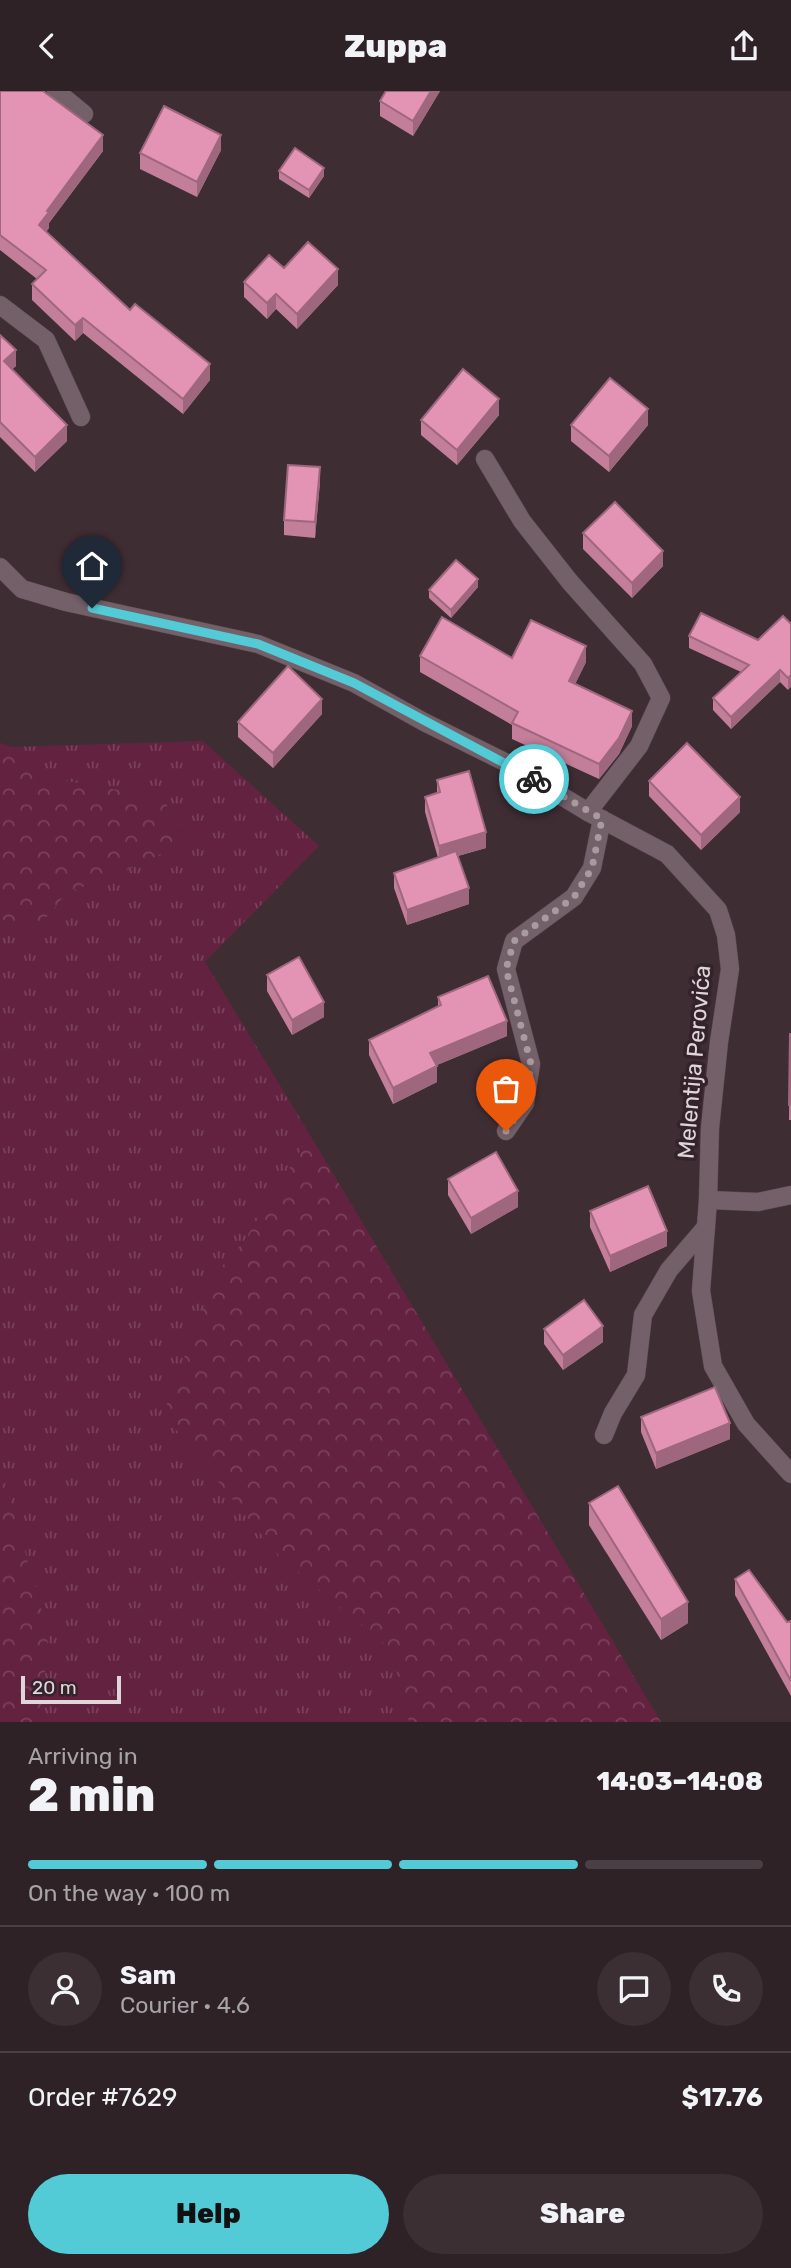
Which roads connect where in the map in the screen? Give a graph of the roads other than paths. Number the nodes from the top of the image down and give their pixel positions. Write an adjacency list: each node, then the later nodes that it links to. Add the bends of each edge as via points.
1 (56, 91): 2 (street)
2 (84, 114)
3 (0, 305): 4 (street, via 46,340)
4 (81, 417)
5 (485, 459): 7 (street, via 522,521 569,582 643,664 662,698 639,746)
6 (0, 567): 7 (street, Melentija Perovića, via 22,589 258,644 354,683)
7 (595, 815): 8 (street, via 592,868 574,897 514,941 506,969 531,1064 525,1103); 10 (street, Melentija Perovića, via 667,854 718,910 726,935 730,969 710,1128)
8 (506, 1131)
9 (791, 1195): 10 (street, via 758,1202)
10 (708, 1200): 11 (street, Melentija Perovića)
11 (706, 1227): 12 (street, via 669,1271 643,1315 636,1375); 13 (street, Melentija Perovića, via 701,1291 713,1366 746,1424)
12 (604, 1436)
13 (791, 1474)

